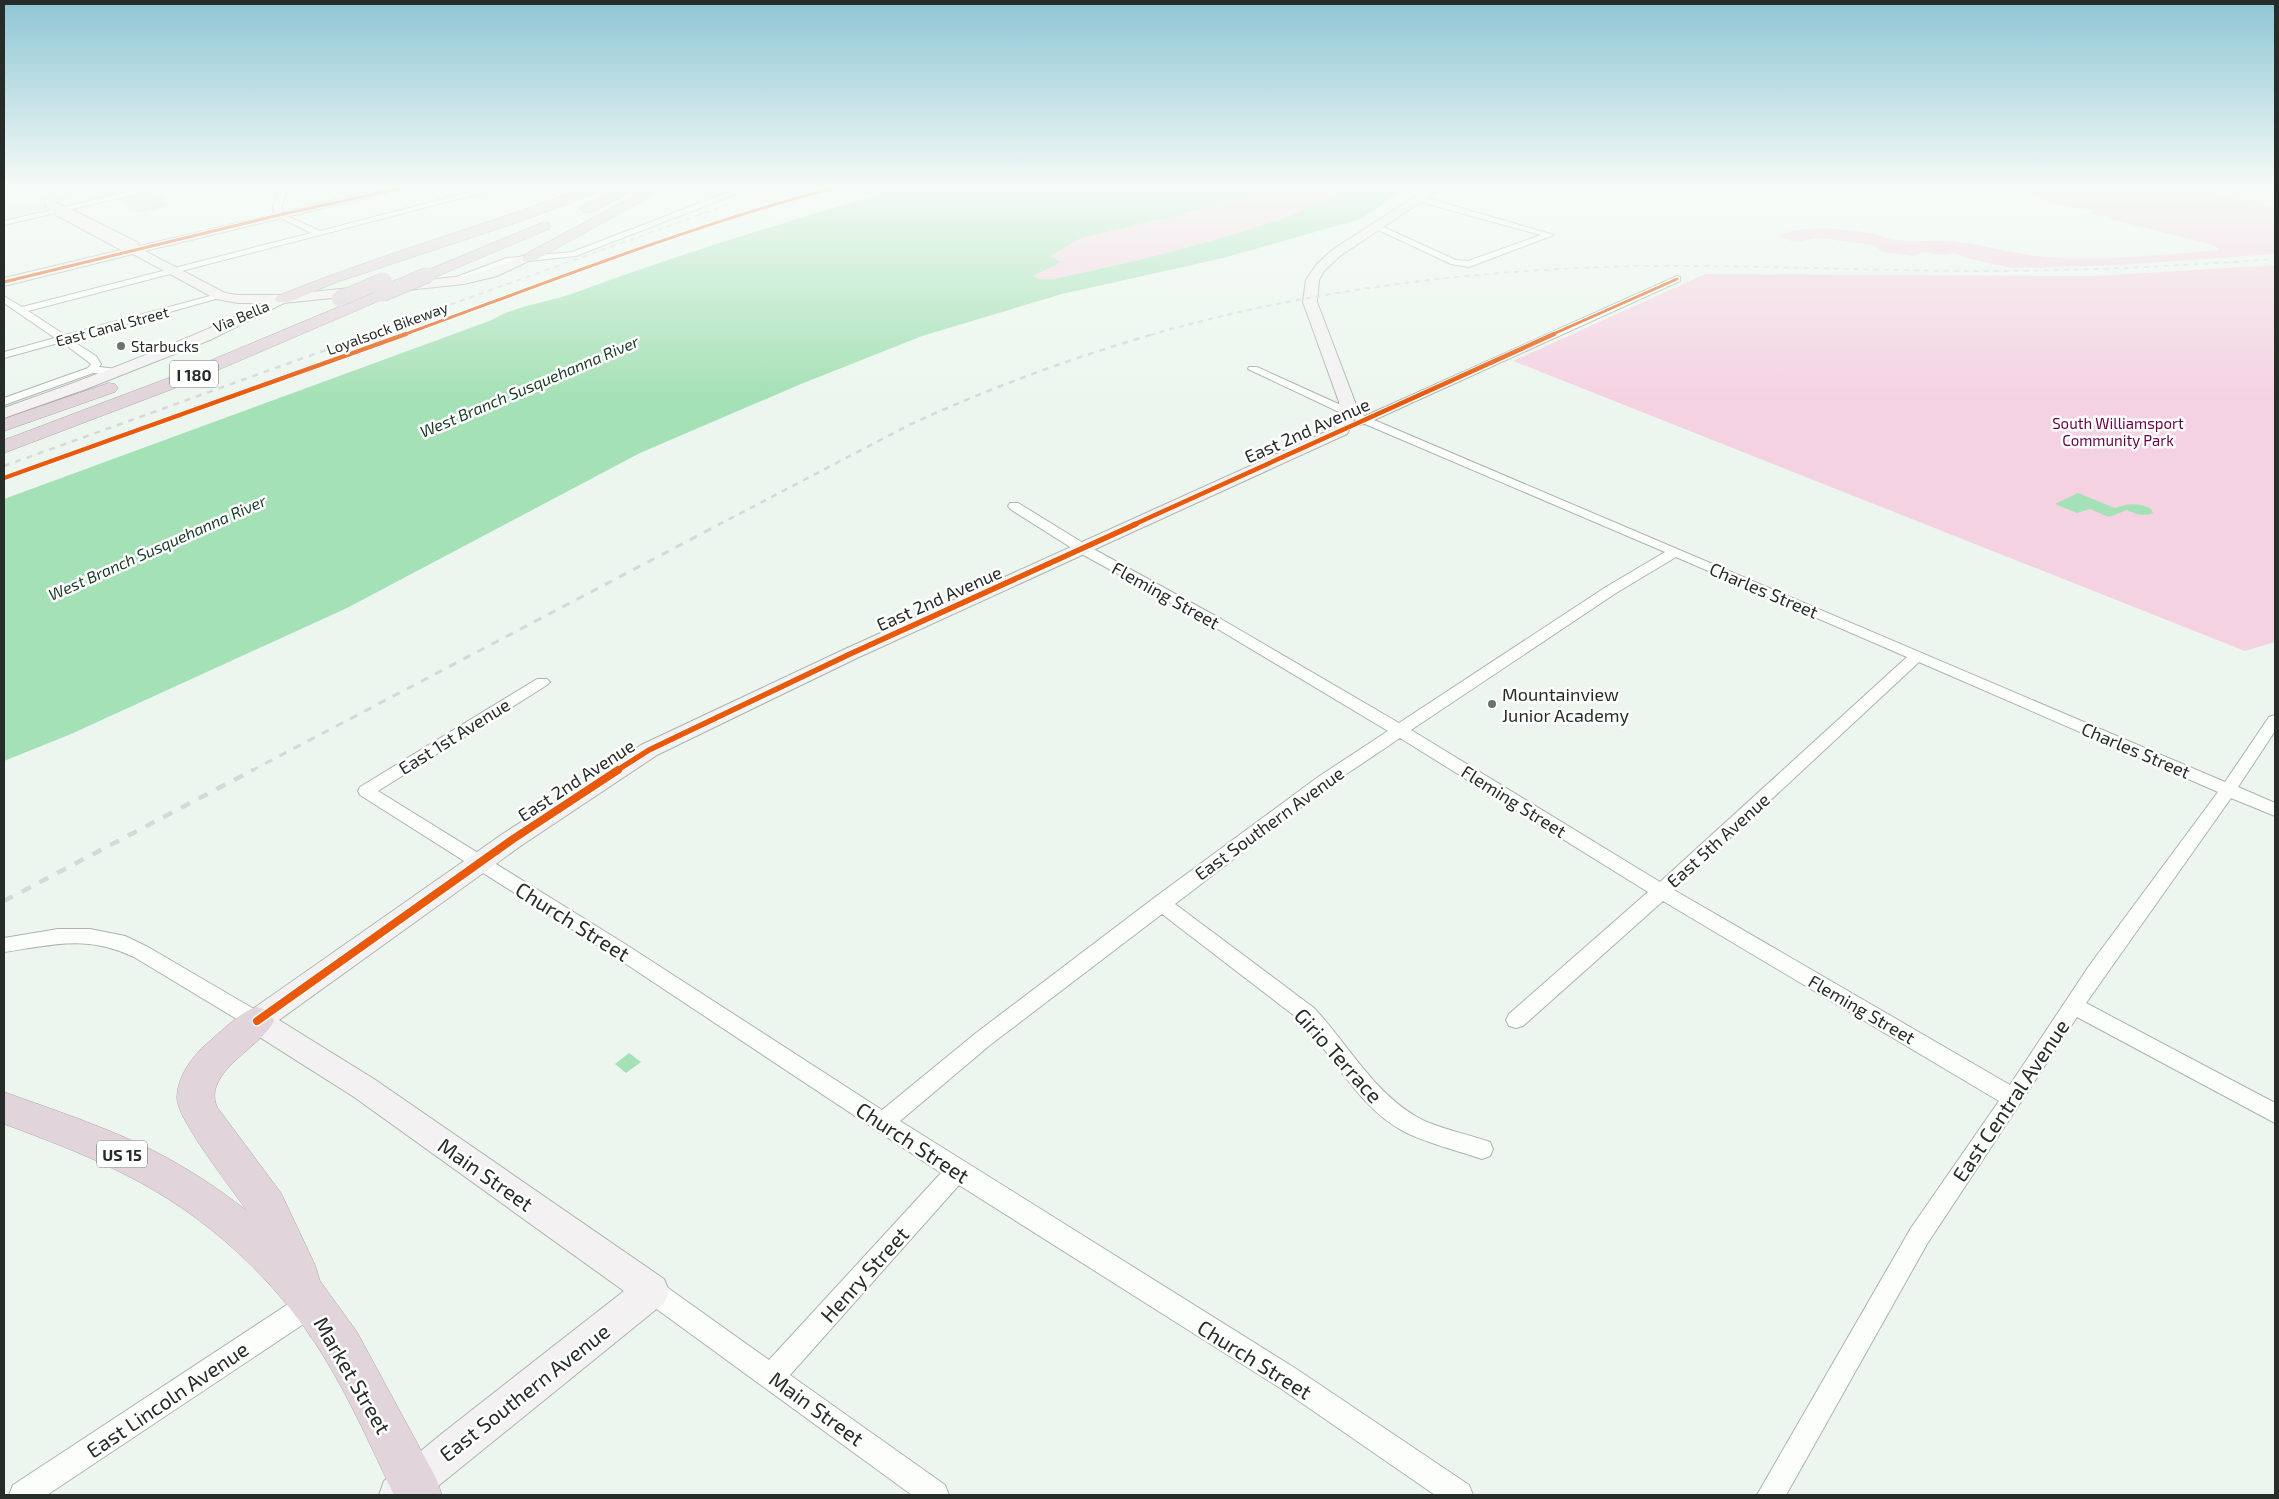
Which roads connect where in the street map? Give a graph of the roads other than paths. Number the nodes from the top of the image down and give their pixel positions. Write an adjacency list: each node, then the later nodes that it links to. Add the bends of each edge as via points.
1 (106, 257): 16 (street)
2 (147, 257): 13 (street)
3 (229, 257): 13 (street)
4 (399, 257): 20 (highway)
5 (452, 257): 17 (highway, I 180)
6 (476, 257): 14 (highway, I 180)
7 (542, 257): 12 (highway)
8 (564, 257): 12 (street)
9 (1331, 257): 32 (street, via 1313,278 1309,294 1344,390)
10 (1443, 257): 11 (street, via 1469,264)
11 (1489, 257)
12 (529, 258): 14 (street, via 472,279)
13 (174, 271): 18 (street); 21 (street)
14 (426, 280): 17 (highway, I 180, bridge); 20 (street)
15 (1677, 280): 33 (street, East 2nd Avenue)
16 (4, 282)
17 (383, 287): 23 (highway, I 180); 23 (highway, I 180, bridge, via 339,299)
18 (221, 296): 20 (street, via 245,300); 22 (street, via 226,303 224,312); 24 (street, East Canal Street)
19 (4, 299): 21 (street)
20 (283, 299): 22 (street, Via Bella); 25 (street, Via Bella, via 258,314)
21 (20, 310): 24 (street)
22 (196, 336): 25 (street, Via Bella)
23 (262, 338): 34 (highway); 35 (highway, I 180); 36 (highway, I 180, via 177,381); 37 (highway, via 139,400)
24 (63, 339): 26 (street, East Canal Street); 28 (street, via 95,360)
25 (170, 350): 29 (street, Via Bella)
26 (4, 355)
27 (1253, 369): 32 (street, Charles Street)
28 (92, 370): 29 (street); 30 (street)
29 (117, 372): 31 (street, Via Bella)
30 (4, 402)
31 (4, 413)
32 (1345, 421): 33 (street, Charles Street); 33 (street, East 2nd Avenue); 39 (street, East 2nd Avenue)
33 (1364, 421): 40 (street, Charles Street)
34 (4, 425)
35 (4, 433)
36 (4, 447)
37 (4, 454)
38 (1014, 506): 39 (street, Fleming Street)
39 (1083, 549): 44 (street, Fleming Street, via 1216,622); 48 (street, East 2nd Avenue, via 649,750)
40 (1675, 552): 41 (street, Charles Street); 44 (street, East Southern Avenue, via 1611,590)
41 (1917, 656): 45 (street, Charles Street); 49 (street, East 5th Avenue)
42 (542, 682): 46 (street, East 1st Avenue)
43 (2275, 720): 45 (street, East Central Avenue)
44 (1399, 730): 49 (street, Fleming Street); 50 (street, East Southern Avenue, via 1317,786)
45 (2227, 789): 47 (street, Charles Street); 52 (street, East Central Avenue)
46 (366, 791): 48 (street, Church Street)
47 (2275, 810)
48 (480, 863): 54 (street, East 2nd Avenue); 58 (street, Church Street, via 616,946)
49 (1661, 891): 53 (street, East 5th Avenue); 55 (street, Fleming Street)
50 (1161, 904): 58 (street, East Southern Avenue, via 983,1039); 59 (street, Girio Terrace, via 1307,1014 1373,1096 1392,1112 1410,1124)
51 (4, 945): 54 (street, Main Street, via 58,936 90,936 118,941)
52 (2074, 1006): 55 (street, East Central Avenue); 57 (street)
53 (1516, 1020)
54 (256, 1021): 61 (street, Main Street, via 364,1088); 62 (highway, via 212,1060 199,1080 195,1099 202,1116 267,1206)
55 (2013, 1098): 68 (street, East Central Avenue, via 1920,1236)
56 (4, 1108): 62 (highway, Market Street / US 15, via 106,1147 170,1180 255,1242)
57 (2275, 1114)
58 (882, 1123): 60 (street, Church Street)
59 (1482, 1149)
60 (956, 1172): 63 (street, Henry Street); 67 (street, Church Street, via 1289,1379)
61 (652, 1291): 63 (street, Main Street); 64 (street, East Southern Avenue, via 510,1402)
62 (311, 1304): 64 (highway, Market Street / US 15, via 336,1338); 65 (street, East Lincoln Avenue)
63 (772, 1376): 66 (street, Main Street)
64 (409, 1491)
65 (23, 1495)
66 (936, 1495)
67 (1459, 1495)
68 (1771, 1495)

